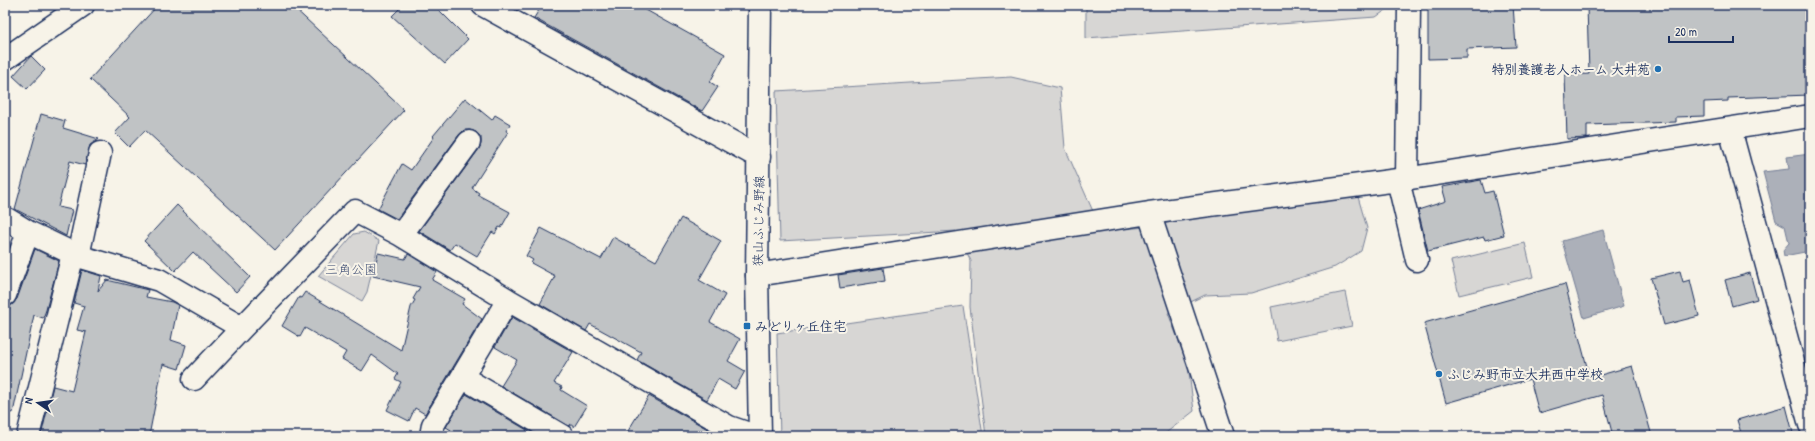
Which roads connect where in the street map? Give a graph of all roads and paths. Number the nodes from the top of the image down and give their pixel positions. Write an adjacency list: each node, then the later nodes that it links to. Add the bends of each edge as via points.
1 (83, 5): 5 (street)
2 (483, 5): 10 (street)
3 (760, 5): 10 (street, 狭山ふじみ野線)
4 (1409, 5): 11 (street)
5 (5, 59)
6 (1810, 116): 7 (street)
7 (1730, 129): 11 (street); 24 (street)
8 (468, 142): 15 (street)
9 (100, 153): 16 (street)
10 (758, 157): 18 (street, 狭山ふじみ野線)
11 (1402, 179): 12 (street); 17 (street)
12 (1149, 213): 18 (street); 30 (street)
13 (5, 218): 14 (street)
14 (28, 232): 16 (street); 19 (street)
15 (401, 235): 20 (street); 21 (street, via 355,211)
16 (75, 255): 21 (street, via 159,280); 25 (street)
17 (1417, 260)
18 (757, 275): 29 (street, 狭山ふじみ野線)
19 (5, 295)
20 (508, 300): 22 (street); 28 (street, via 729,427)
21 (242, 328): 23 (street)
22 (462, 376): 26 (street, via 433,425); 27 (street)
23 (194, 379)
24 (1810, 425)
25 (28, 436)
26 (431, 436)
27 (562, 436)
28 (755, 436)
29 (760, 436)
30 (1224, 436)

